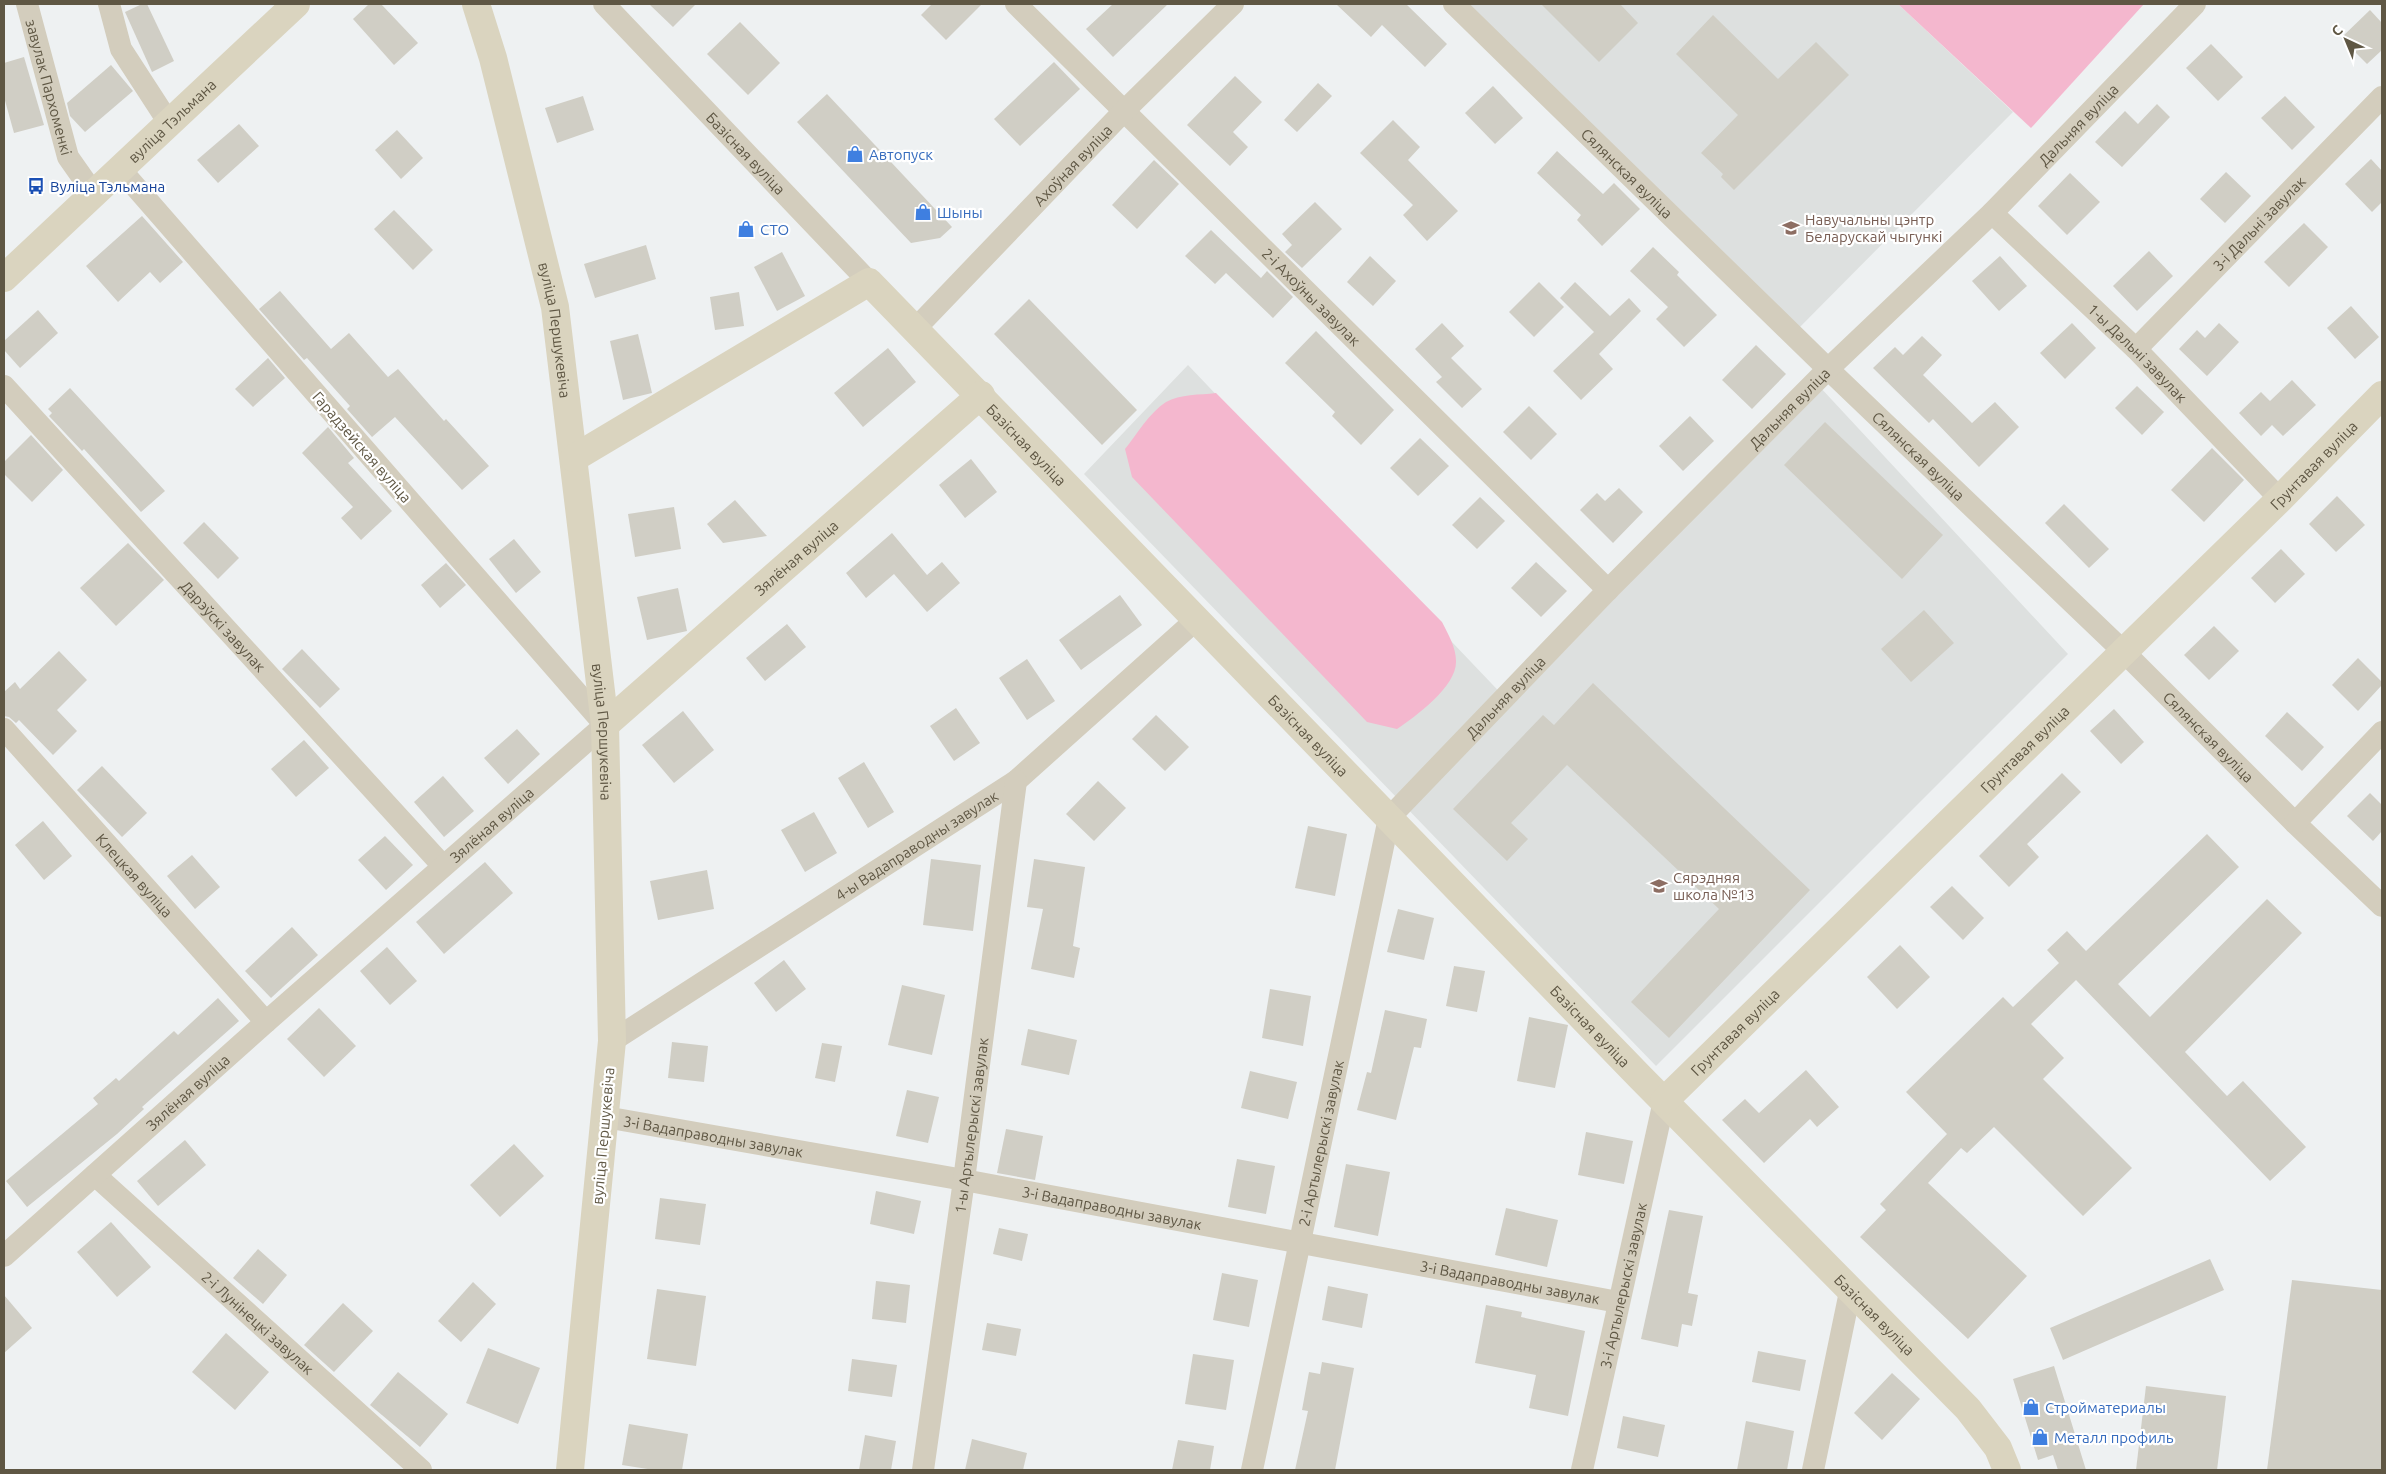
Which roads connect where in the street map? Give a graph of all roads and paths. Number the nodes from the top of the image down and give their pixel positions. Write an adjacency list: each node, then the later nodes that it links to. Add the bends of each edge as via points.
1 (26, 4): 14 (street, завулак Пархоменкі, via 68,157)
2 (110, 4): 12 (street, via 121,49)
3 (296, 4): 12 (main road, вуліца Тэльмана)
4 (476, 4): 24 (main road, вуліца Першукевіча, via 493,58 555,307)
5 (604, 4): 17 (street, Базісная вуліца)
6 (1016, 4): 11 (street, 2-і Ахоўны завулак)
7 (1233, 4): 11 (street, Ахоўная вуліца)
8 (1454, 4): 20 (street, Сялянская вуліца)
9 (2195, 4): 15 (street, Дальняя вуліца)
10 (2382, 97): 19 (street, 3-і Дальні завулак)
11 (1124, 111): 18 (street, Ахоўная вуліца); 26 (street, 2-і Ахоўны завулак)
12 (169, 123): 13 (main road, вуліца Тэльмана)
13 (120, 169): 14 (main road, вуліца Тэльмана); 29 (street, Гарадзейская вуліца)
14 (94, 194): 16 (main road, вуліца Тэльмана)
15 (1992, 213): 19 (street, 1-ы Дальні завулак); 20 (street, Дальняя вуліца)
16 (4, 278)
17 (869, 282): 18 (main road, Базісная вуліца); 24 (main road)
18 (916, 328): 22 (main road, Базісная вуліца)
19 (2136, 349): 25 (street, 1-ы Дальні завулак)
20 (1828, 369): 26 (street, Дальняя вуліца); 28 (street, Сялянская вуліца)
21 (4, 386): 35 (street, Дарэўскі завулак)
22 (981, 395): 27 (main road, Базісная вуліца); 29 (main road, Зялёная вуліца)
23 (2382, 395): 25 (main road, Грунтавая вуліца)
24 (574, 458): 29 (main road, вуліца Першукевіча)
25 (2280, 498): 28 (main road, Грунтавая вуліца)
26 (1608, 590): 33 (street, Дальняя вуліца)
27 (1197, 619): 32 (street, 4-ы Вадаправодны завулак); 33 (main road, Базісная вуліца)
28 (2123, 651): 34 (street, Сялянская вуліца); 39 (main road, Грунтавая вуліца)
29 (605, 725): 35 (street, Зялёная вуліца); 38 (main road, вуліца Першукевіча)
30 (4, 729): 37 (street, Клецкая вуліца)
31 (2382, 732): 34 (street)
32 (1016, 781): 38 (street, 4-ы Вадаправодны завулак); 42 (street, 1-ы Артылерыскі завулак)
33 (1389, 818): 39 (main road, Базісная вуліца); 43 (street, 2-і Артылерыскі завулак)
34 (2295, 823): 36 (street, Сялянская вуліца)
35 (444, 866): 37 (street, Зялёная вуліца)
36 (2382, 906)
37 (266, 1022): 41 (street, Зялёная вуліца)
38 (612, 1041): 40 (main road, вуліца Першукевіча)
39 (1664, 1101): 45 (main road, Базісная вуліца); 46 (street, 3-і Артылерыскі завулак)
40 (605, 1117): 42 (street, 3-і Вадаправодны завулак); 48 (main road, вуліца Першукевіча)
41 (94, 1176): 44 (street, Зялёная вуліца); 47 (street, 2-і Лунінецкі завулак)
42 (964, 1180): 43 (street, 3-і Вадаправодны завулак); 49 (street, 1-ы Артылерыскі завулак)
43 (1299, 1243): 46 (street, 3-і Вадаправодны завулак); 50 (street, 2-і Артылерыскі завулак)
44 (4, 1256)
45 (1850, 1292): 52 (street); 53 (main road, Базісная вуліца, via 1968,1409 1998,1448)
46 (1618, 1302): 51 (street, 3-і Артылерыскі завулак)
47 (421, 1470)
48 (570, 1470)
49 (923, 1470)
50 (1252, 1470)
51 (1582, 1470)
52 (1813, 1470)
53 (2007, 1470)

